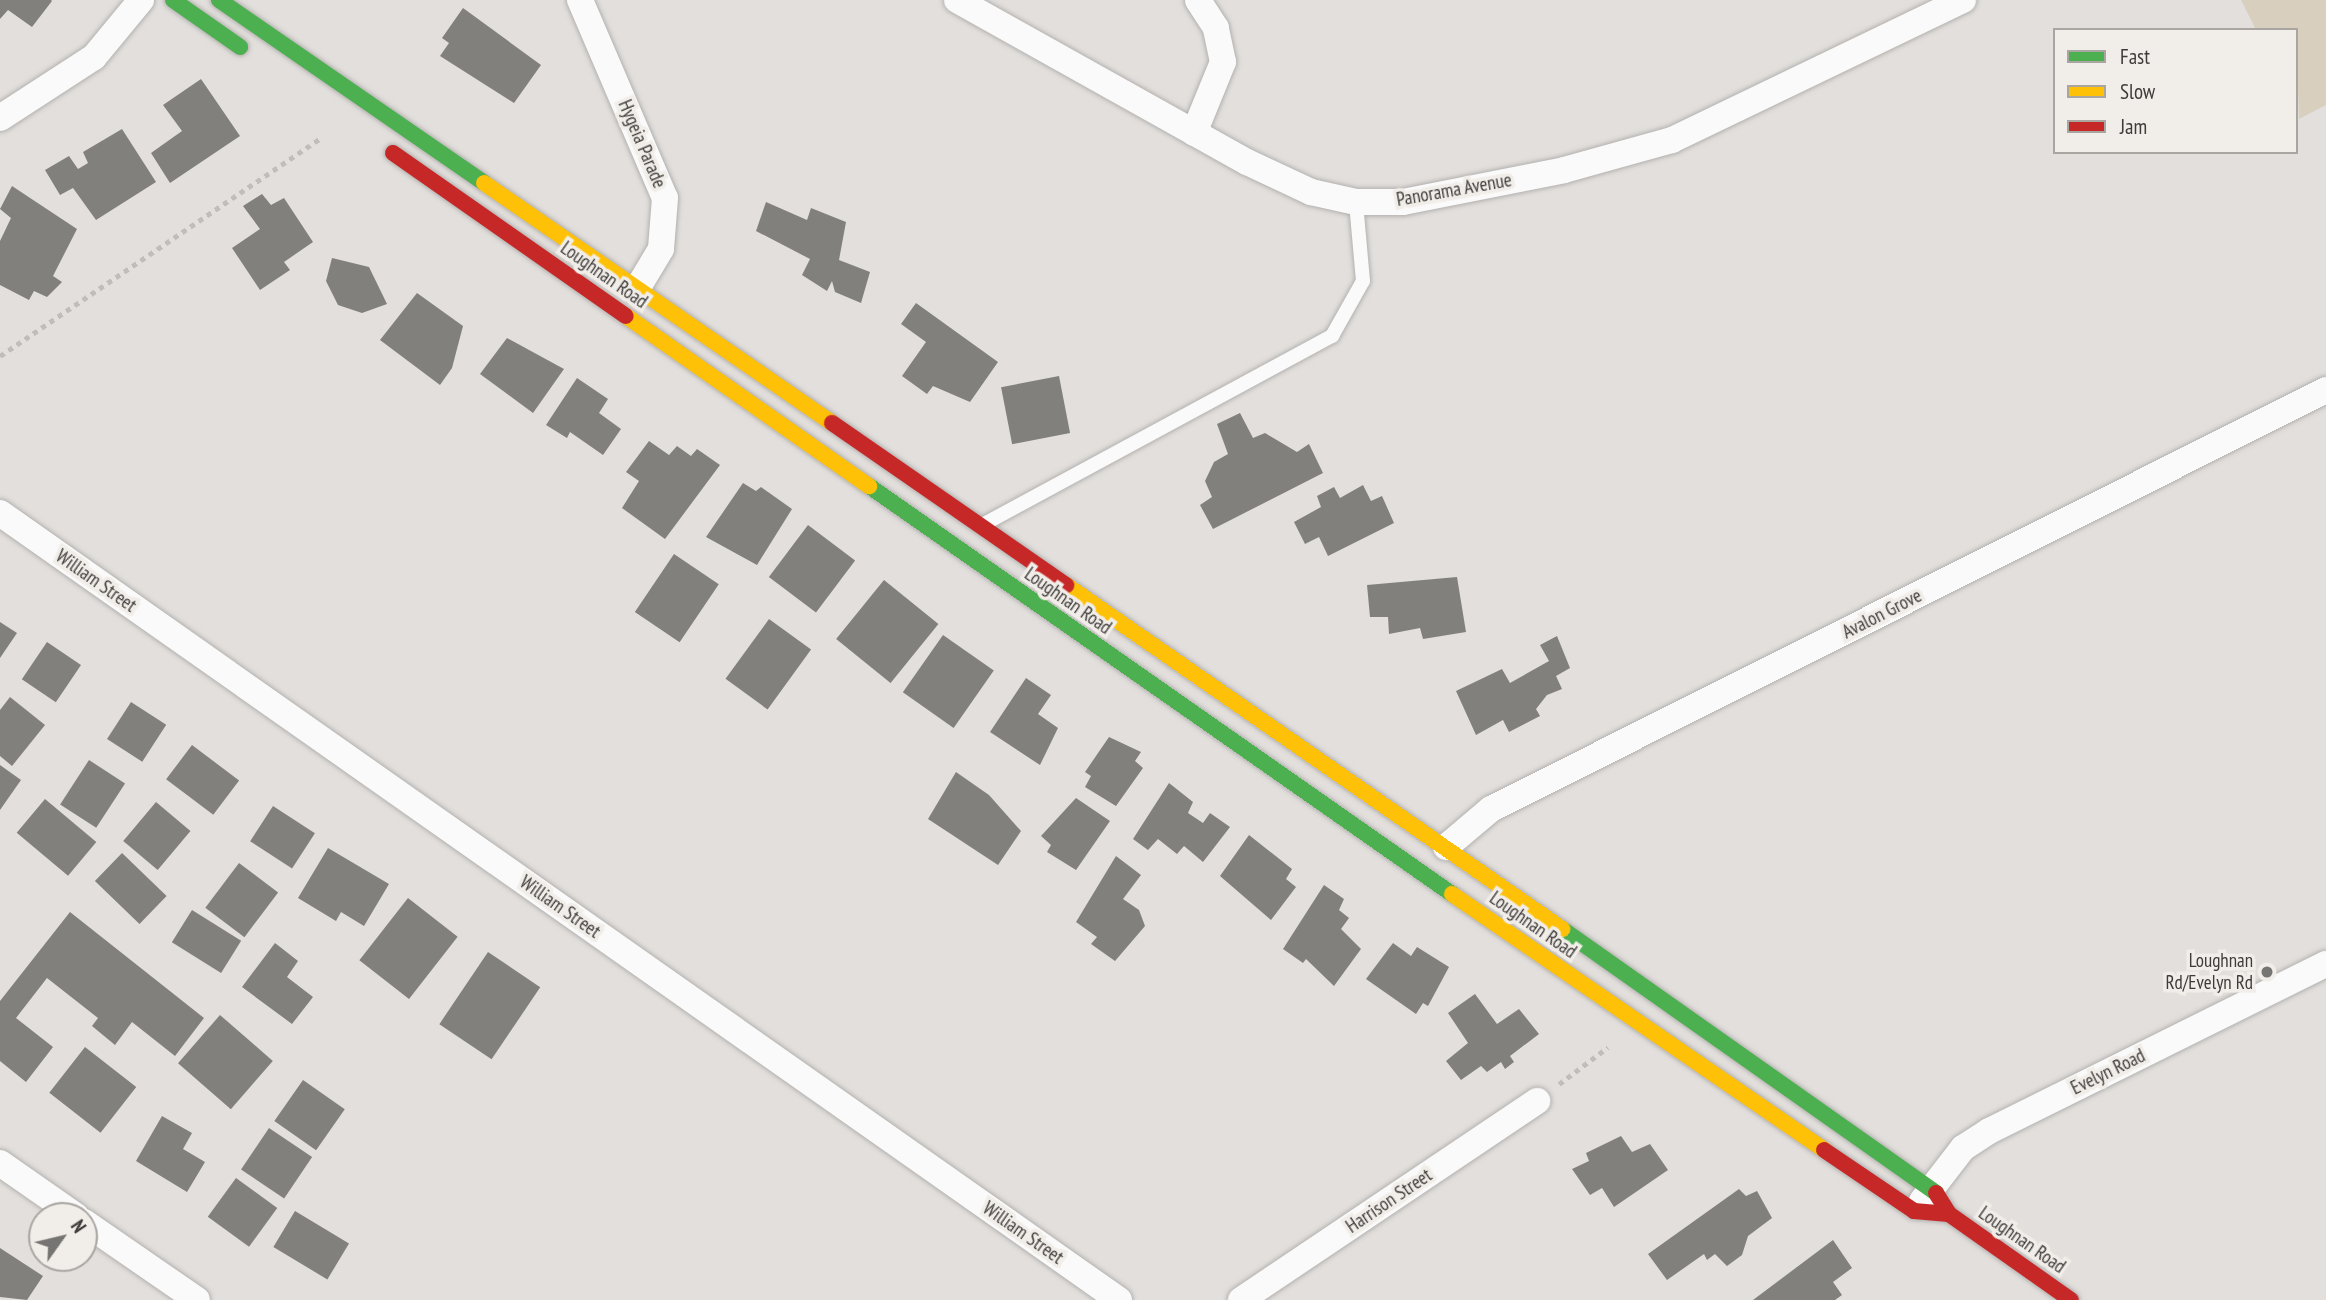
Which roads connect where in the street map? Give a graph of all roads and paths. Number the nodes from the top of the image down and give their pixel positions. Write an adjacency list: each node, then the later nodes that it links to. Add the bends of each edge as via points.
1 (141, 0): 9 (street, via 94,57)
2 (173, 0): 8 (main road)
3 (219, 0): 14 (main road, Loughnan Road)
4 (580, 0): 14 (street, Hygeia Parade, via 665,198 660,249)
5 (957, 0): 10 (street, Panorama Avenue)
6 (1198, 0): 10 (street, via 1216,28 1223,62)
7 (1963, 0): 13 (street, Panorama Avenue, via 1672,140 1564,170 1403,202)
8 (251, 54)
9 (0, 118)
10 (1195, 133): 13 (street, Panorama Avenue, via 1311,192)
11 (319, 139): 15 (path)
12 (375, 140): 26 (main road, Loughnan Road)
13 (1356, 202): 18 (lane, via 1363,281 1332,336)
14 (637, 289): 18 (main road, Loughnan Road)
15 (0, 356)
16 (2326, 390): 19 (street, Avalon Grove, via 1491,809)
17 (0, 513): 30 (street, William Street)
18 (980, 526): 19 (main road, Loughnan Road)
19 (1446, 847): 24 (main road, Loughnan Road)
20 (2326, 964): 24 (street, Evelyn Road, via 1989,1131 1963,1148)
21 (1617, 1040): 22 (path)
22 (1537, 1101): 31 (street, Harrison Street)
23 (0, 1163): 25 (street)
24 (1933, 1189): 26 (street, Evelyn Road); 27 (main road, Loughnan Road)
25 (56, 1202)
26 (1914, 1212): 27 (main road, Loughnan Road)
27 (1949, 1214): 32 (main road, Loughnan Road)
28 (98, 1232): 29 (street)
29 (197, 1300)
30 (1119, 1300)
31 (1241, 1300)
32 (2071, 1300)

